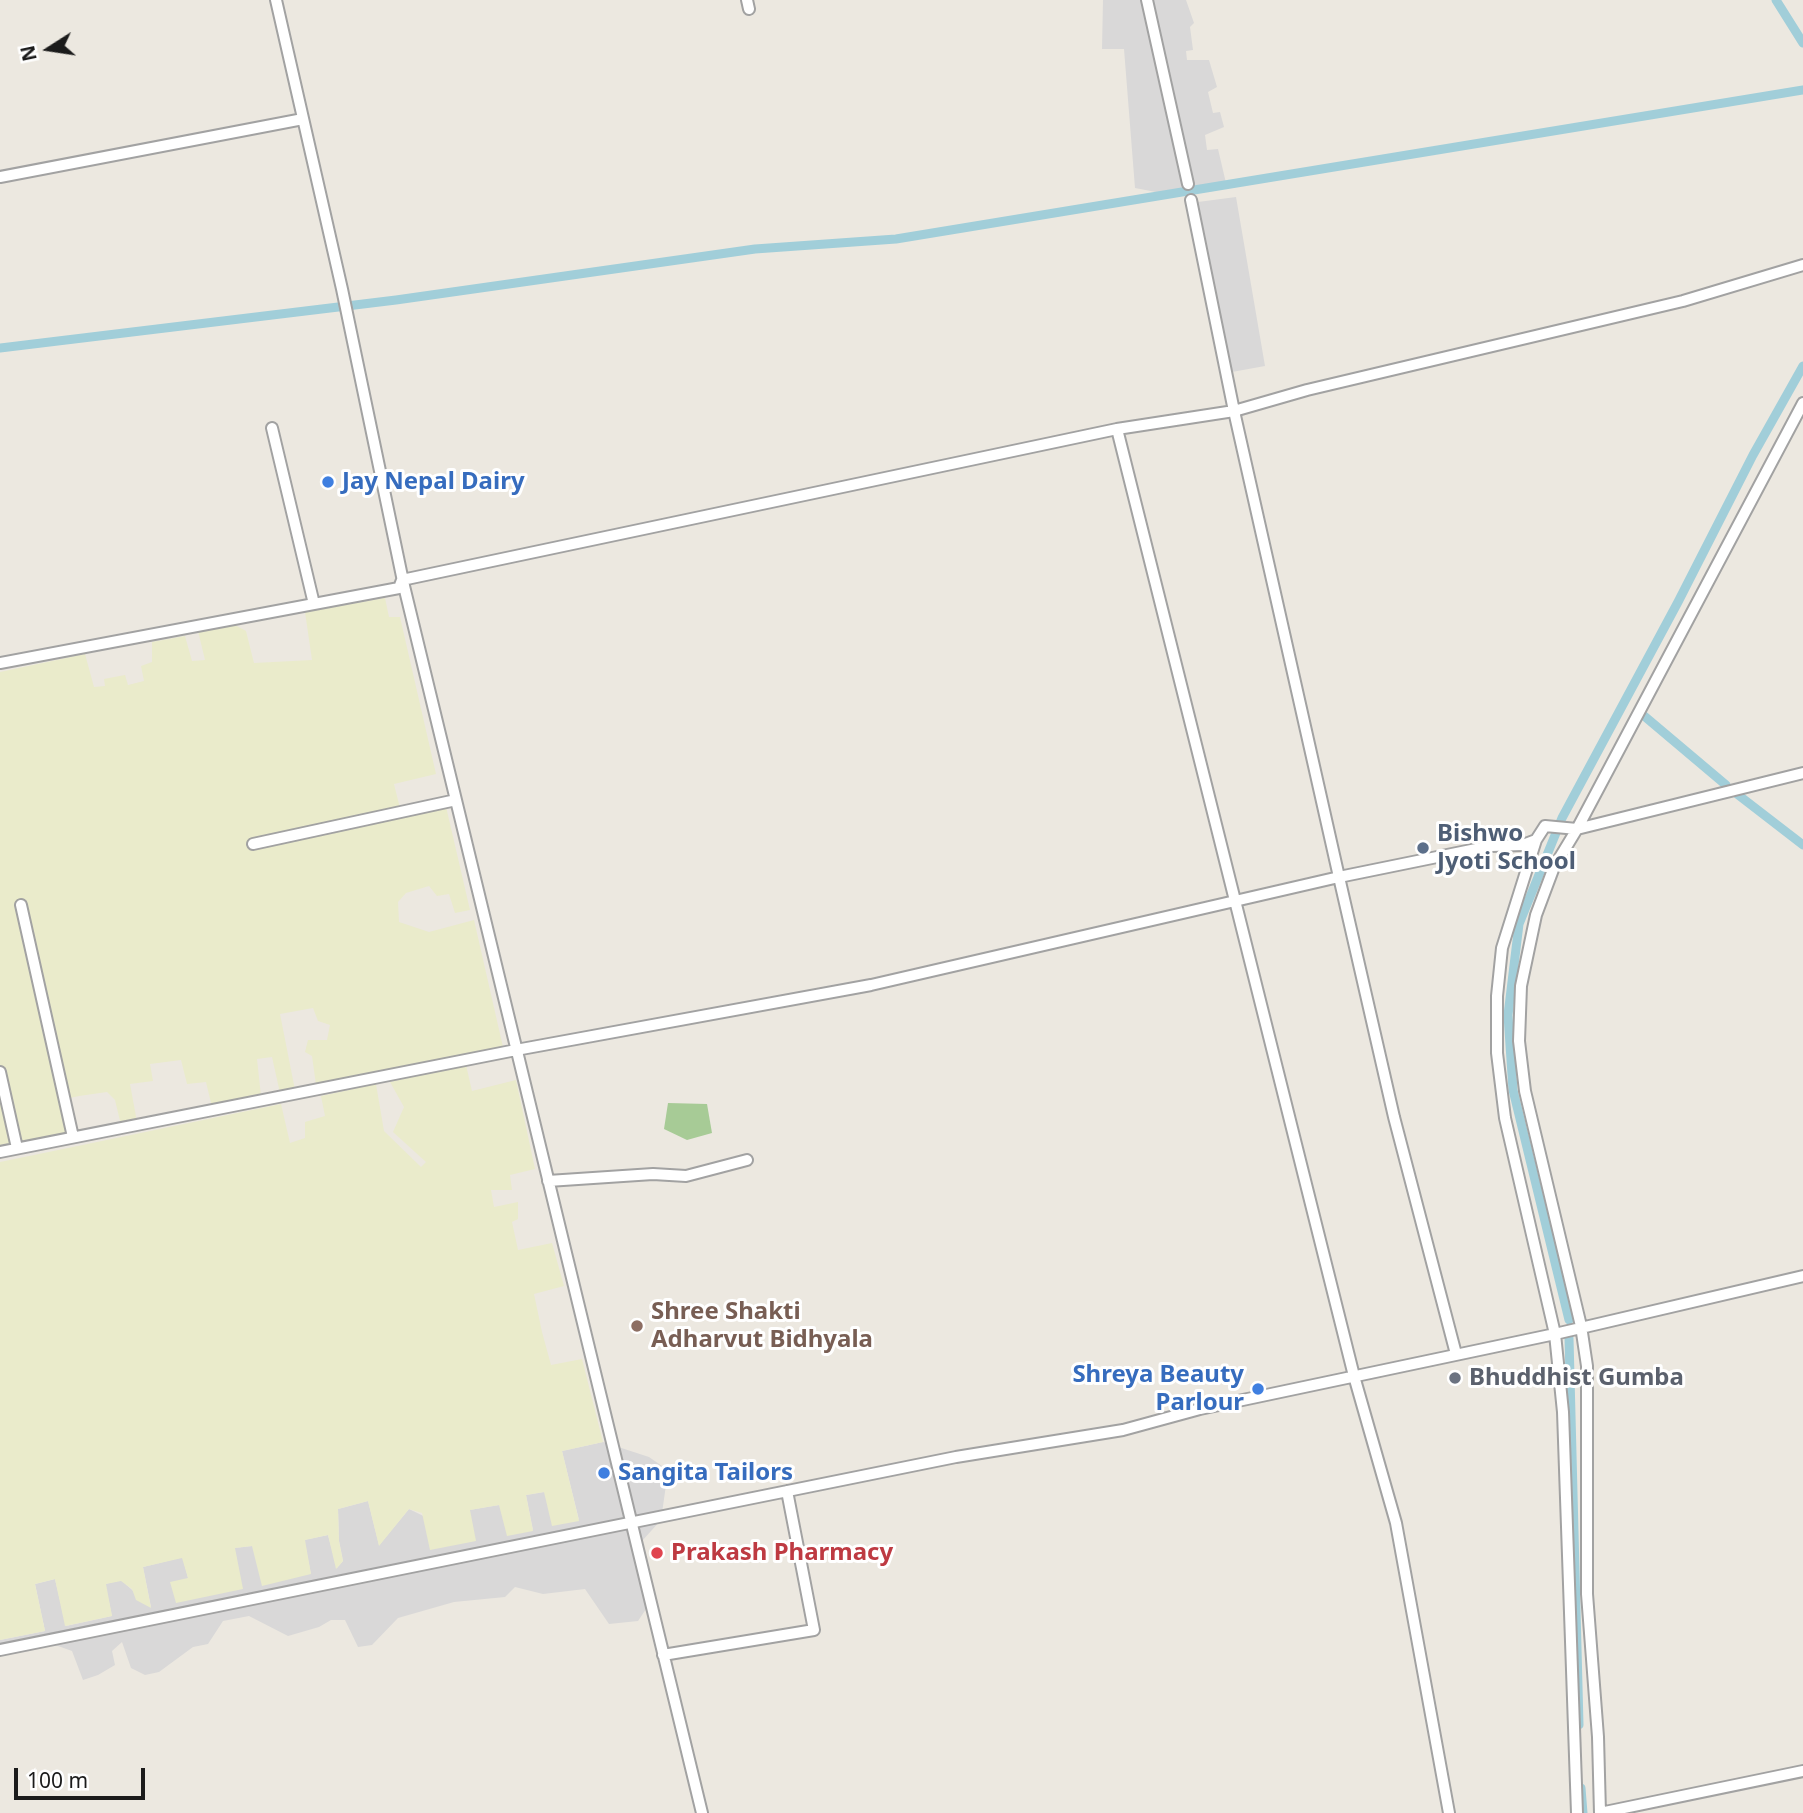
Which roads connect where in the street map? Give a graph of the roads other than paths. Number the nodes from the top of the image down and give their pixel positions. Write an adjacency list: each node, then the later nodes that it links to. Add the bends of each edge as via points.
1 (276, 0): 3 (street)
2 (1147, 0): 5 (street)
3 (303, 120): 4 (street); 12 (street)
4 (0, 177)
5 (1188, 184)
6 (1191, 200): 9 (street)
7 (1803, 265): 9 (street, via 1683,301)
8 (1803, 403): 17 (street)
9 (1234, 411): 11 (street); 20 (street)
10 (272, 428): 13 (street)
11 (1117, 429): 12 (street); 21 (street)
12 (402, 580): 13 (street, via 399,588); 16 (street)
13 (314, 604): 14 (street)
14 (0, 663)
15 (1803, 773): 17 (street)
16 (456, 800): 19 (street); 23 (street)
17 (1571, 830): 18 (street, via 1545,826); 31 (street, via 1536,915 1521,986 1519,1041 1540,1163)
18 (1536, 840): 20 (street); 32 (street, via 1502,948 1497,1054 1505,1118)
19 (253, 844)
20 (1339, 877): 21 (street); 33 (street, via 1394,1117)
21 (1238, 903): 23 (street, via 871,985); 34 (street)
22 (21, 905): 25 (street)
23 (516, 1050): 25 (street); 29 (street)
24 (0, 1072): 26 (street)
25 (73, 1137): 26 (street)
26 (17, 1148): 27 (street)
27 (0, 1152)
28 (747, 1160): 29 (street, via 686,1176)
29 (548, 1181): 36 (street)
30 (1803, 1276): 31 (street)
31 (1581, 1325): 32 (street); 39 (street, via 1587,1366 1587,1594 1600,1813)
32 (1555, 1334): 33 (street); 42 (street, via 1563,1412)
33 (1456, 1354): 34 (street)
34 (1354, 1376): 35 (street, via 1122,1430); 41 (street, via 1396,1523)
35 (787, 1491): 36 (street); 38 (street, via 814,1630)
36 (631, 1523): 37 (street); 38 (street)
37 (0, 1650)
38 (663, 1655): 40 (street)
39 (1803, 1771)
40 (702, 1813)
41 (1449, 1813)
42 (1577, 1813)

